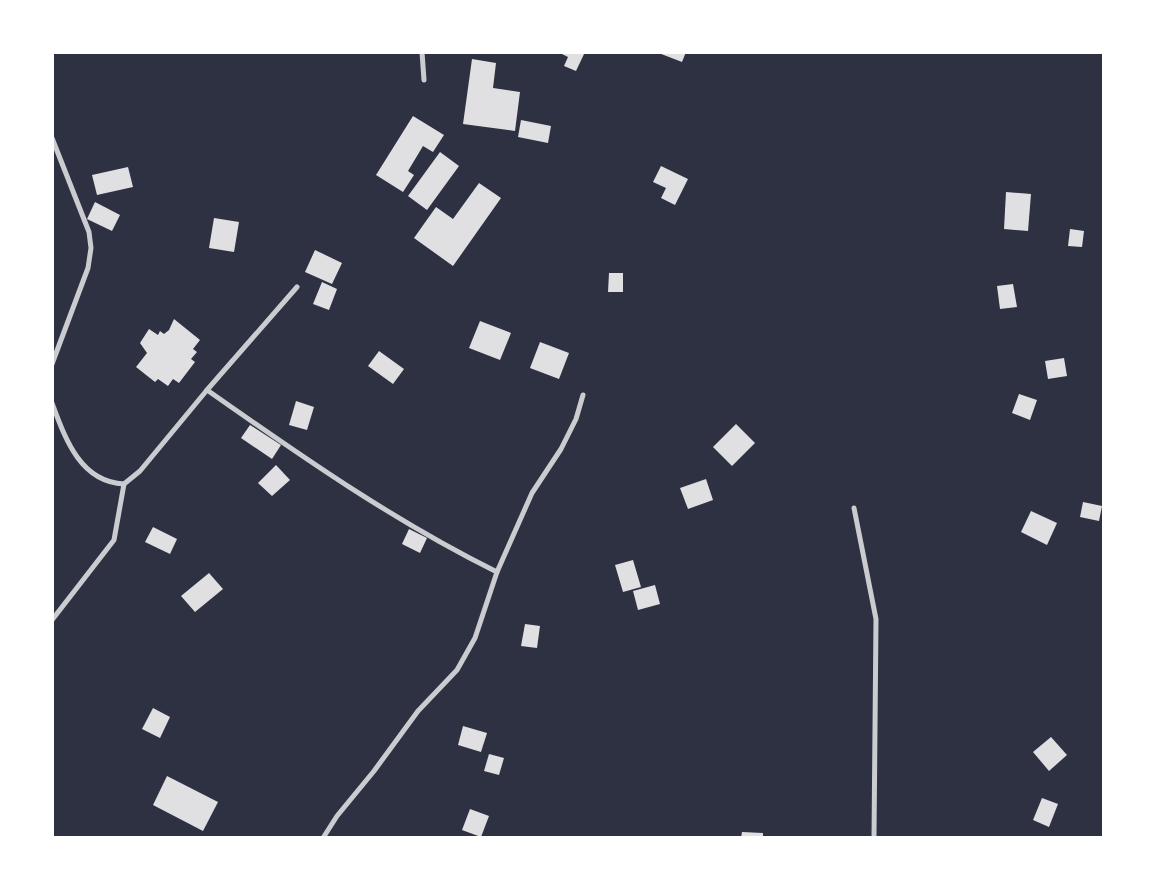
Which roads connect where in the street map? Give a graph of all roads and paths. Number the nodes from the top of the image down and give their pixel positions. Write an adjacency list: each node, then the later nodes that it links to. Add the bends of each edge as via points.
1 (422, 52): 2 (street)
2 (424, 80)
3 (52, 138): 5 (street, via 89,232 91,248 88,268)
4 (297, 287): 6 (street)
5 (52, 364)
6 (207, 390): 9 (street, via 140,471); 11 (street, via 340,483 453,550)
7 (583, 394): 11 (street, via 562,449 532,493)
8 (52, 403): 9 (street, via 77,459 109,483)
9 (124, 484): 12 (street, via 114,540)
10 (854, 508): 14 (street, via 876,619)
11 (497, 572): 13 (street, via 475,638 457,670 418,711)
12 (52, 620)
13 (323, 838)
14 (874, 838)

